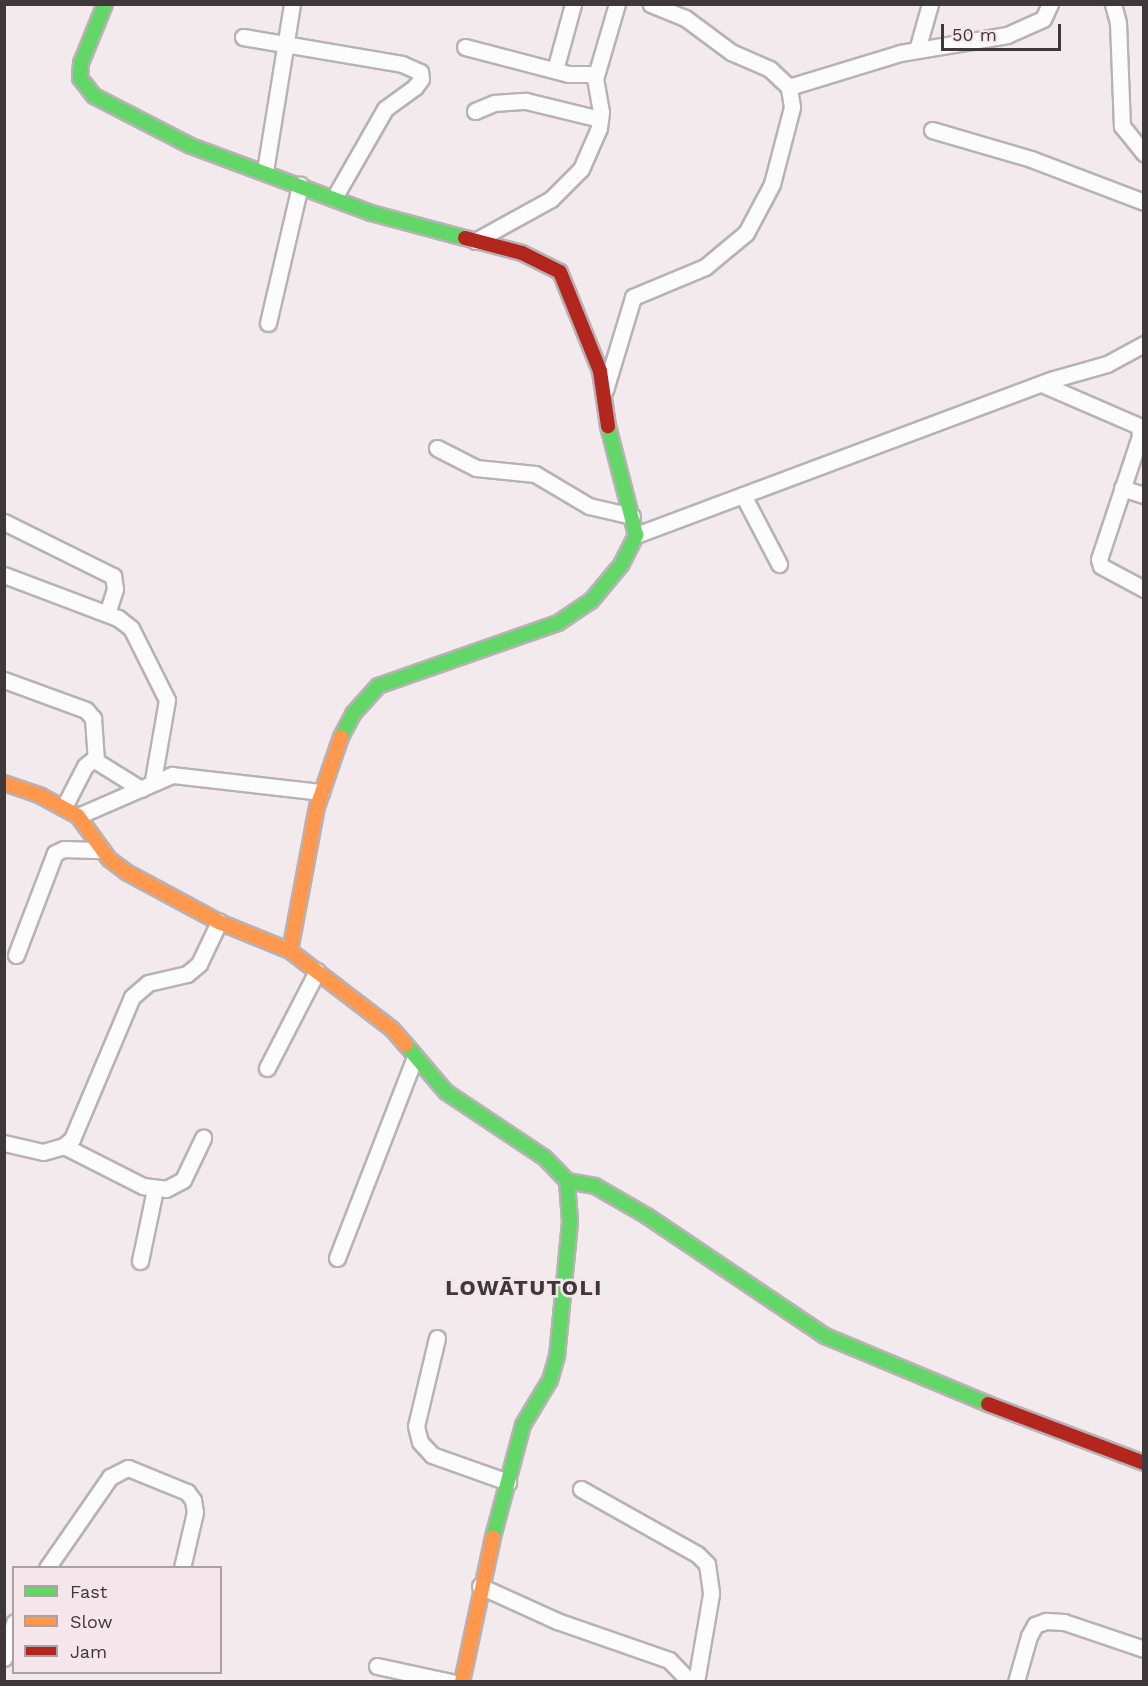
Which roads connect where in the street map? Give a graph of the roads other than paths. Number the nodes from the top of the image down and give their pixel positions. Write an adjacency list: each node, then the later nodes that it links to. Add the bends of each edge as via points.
1 (105, 4): 20 (street, via 81,63 80,78 85,88 191,146)
2 (292, 4): 10 (street)
3 (573, 4): 13 (street)
4 (617, 4): 14 (street)
5 (651, 4): 15 (street, via 685,18 732,52 770,69)
6 (930, 4): 12 (street)
7 (1050, 4): 12 (street, via 1043,19 1007,36)
8 (1113, 4): 19 (street, via 1118,23 1122,126)
9 (243, 37): 10 (street)
10 (286, 46): 20 (street); 22 (street, via 402,64 420,72 421,80 416,87 385,109)
11 (465, 47): 13 (street)
12 (917, 50): 15 (street)
13 (555, 70): 14 (street)
14 (596, 74): 17 (street)
15 (789, 87): 28 (street, via 792,107 786,138 762,208 746,233 718,259 629,301)
16 (475, 111): 17 (street, via 494,103 526,101)
17 (600, 119): 24 (street, via 589,155 569,185)
18 (932, 130): 23 (street, via 1031,159)
19 (1143, 153)
20 (265, 171): 21 (street)
21 (300, 185): 22 (street); 25 (street)
22 (334, 198): 24 (street)
23 (1143, 202)
24 (476, 241): 28 (street, via 522,253 560,272 600,371)
25 (268, 323)
26 (1143, 344): 27 (street, via 1107,364)
27 (1042, 384): 30 (street, via 1138,426 1140,436); 31 (street)
28 (603, 395): 33 (street, via 609,434)
29 (437, 448): 33 (street, via 476,468 535,474 589,506)
30 (1122, 488): 32 (street); 38 (street, via 1099,559 1101,566)
31 (743, 495): 35 (street); 36 (street)
32 (1143, 495)
33 (632, 516): 35 (street)
34 (4, 522): 39 (street, via 113,576 115,589)
35 (636, 535): 44 (street, via 621,565 591,601 558,623 378,686 353,714 335,747)
36 (779, 564)
37 (4, 576): 39 (street)
38 (1143, 589)
39 (107, 614): 43 (street, via 131,628 164,689 166,708)
40 (4, 680): 41 (street, via 86,710 93,718)
41 (95, 758): 43 (street); 45 (street, via 85,766)
42 (4, 783): 45 (street)
43 (147, 785): 44 (street, via 172,775); 46 (street)
44 (321, 792): 49 (street)
45 (64, 807): 46 (street)
46 (78, 816): 47 (street)
47 (102, 850): 48 (street, via 126,872); 50 (street, via 64,849 55,853)
48 (219, 922): 49 (street); 56 (street, via 199,964 187,974 148,983 132,997 81,1126)
49 (290, 951): 51 (street)
50 (16, 955)
51 (317, 971): 52 (street, via 392,1029); 53 (street)
52 (415, 1057): 57 (street, via 454,1098 545,1158); 59 (street)
53 (267, 1068)
54 (203, 1138): 58 (street, via 183,1180 175,1187)
55 (4, 1143): 56 (street, via 43,1152)
56 (64, 1146): 58 (street)
57 (567, 1180): 62 (street, via 594,1186 647,1216 825,1336 930,1382); 63 (street, via 570,1222 557,1356 550,1380 523,1425)
58 (154, 1189): 60 (street)
59 (337, 1258)
60 (140, 1261)
61 (437, 1338): 63 (street, via 416,1426 420,1442 432,1455)
62 (1143, 1462)
63 (508, 1482): 67 (street)
64 (581, 1489): 75 (street, via 697,1554 707,1564 711,1594)
65 (48, 1566): 66 (street, via 110,1477 128,1468 187,1492 193,1500 195,1512)
66 (182, 1566)
67 (480, 1586): 73 (street); 74 (street, via 557,1621 669,1660)
68 (12, 1629): 70 (street)
69 (1143, 1649): 76 (street, via 1064,1622 1046,1621 1035,1625 1029,1636)
70 (4, 1658)
71 (377, 1666): 72 (street)
72 (451, 1682)
73 (462, 1682)
74 (690, 1682)
75 (696, 1682)
76 (1016, 1682)

